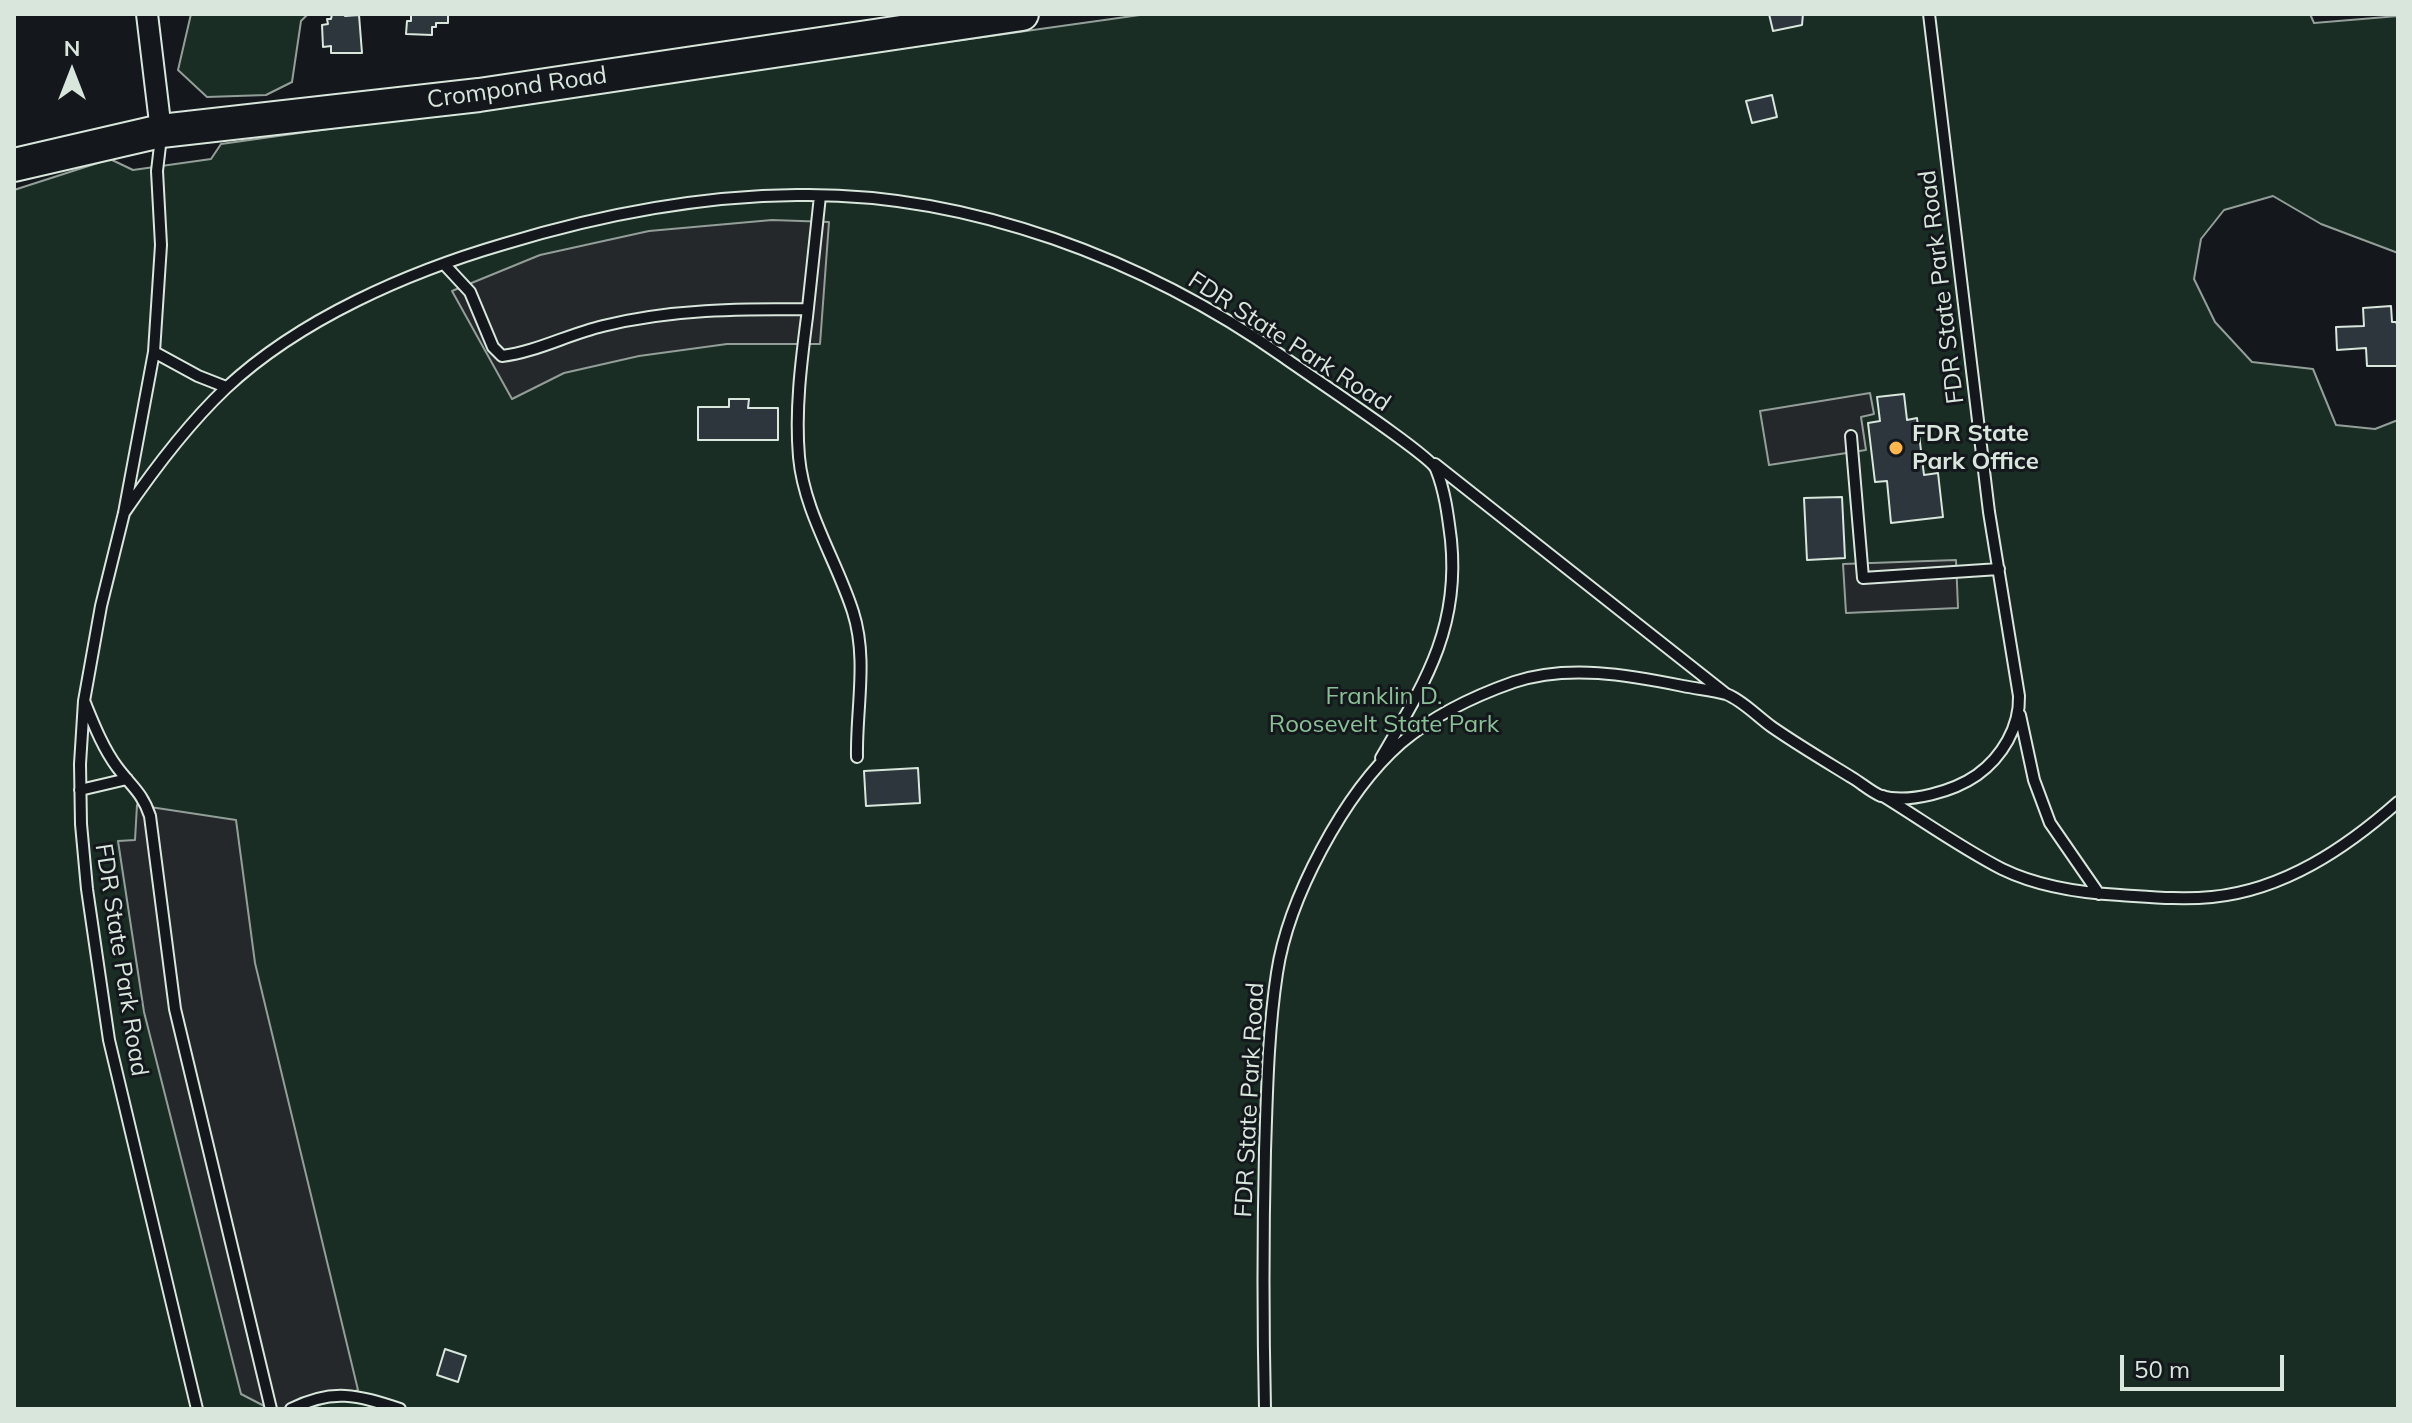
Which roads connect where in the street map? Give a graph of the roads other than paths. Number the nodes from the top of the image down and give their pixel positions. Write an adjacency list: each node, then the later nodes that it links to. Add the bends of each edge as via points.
1 (147, 14): 4 (street)
2 (1929, 14): 14 (lane, FDR State Park Road)
3 (1003, 15): 4 (highway, Crompond Road, via 479,95)
4 (161, 131): 5 (highway, Crompond Road); 9 (lane, FDR State Park Road)
5 (14, 165)
6 (820, 196): 7 (lane, FDR State Park Road, via 656,207 528,237); 8 (lane); 12 (lane, FDR State Park Road, via 934,208 993,221 1157,280 1268,346)
7 (444, 264): 8 (lane, via 470,292 493,347 502,356 665,314); 10 (lane, FDR State Park Road, via 314,325)
8 (808, 309): 18 (lane, via 799,461 861,646)
9 (154, 352): 10 (lane); 13 (lane, FDR State Park Road)
10 (226, 387): 13 (lane, FDR State Park Road, via 171,448)
11 (1851, 436): 14 (lane, via 1863,578)
12 (1435, 464): 15 (lane, FDR State Park Road); 19 (lane, FDR State Park Road, via 1452,553 1448,621 1416,699)
13 (124, 513): 16 (lane, FDR State Park Road)
14 (1999, 569): 17 (lane, FDR State Park Road)
15 (1728, 695): 19 (lane, FDR State Park Road, via 1628,675 1564,673 1517,681 1428,723); 22 (lane, FDR State Park Road)
16 (84, 701): 20 (lane); 21 (lane, FDR State Park Road)
17 (2020, 713): 22 (lane, via 2001,752 1957,787 1910,797); 24 (lane, FDR State Park Road, via 2034,780 2050,823)
18 (857, 757)
19 (1374, 769): 29 (lane, FDR State Park Road, via 1305,884 1277,971 1262,1274)
20 (127, 779): 21 (lane); 26 (lane, via 144,797 150,816 175,1009)
21 (80, 790): 25 (lane, FDR State Park Road, via 87,889 109,1040)
22 (1882, 796): 24 (lane, FDR State Park Road, via 2004,869)
23 (2398, 802): 24 (lane, FDR State Park Road, via 2335,853 2266,885 2215,897)
24 (2099, 894)
25 (197, 1409)
26 (271, 1409)
27 (291, 1409): 28 (lane, via 335,1394)
28 (400, 1409)
29 (1265, 1409)

